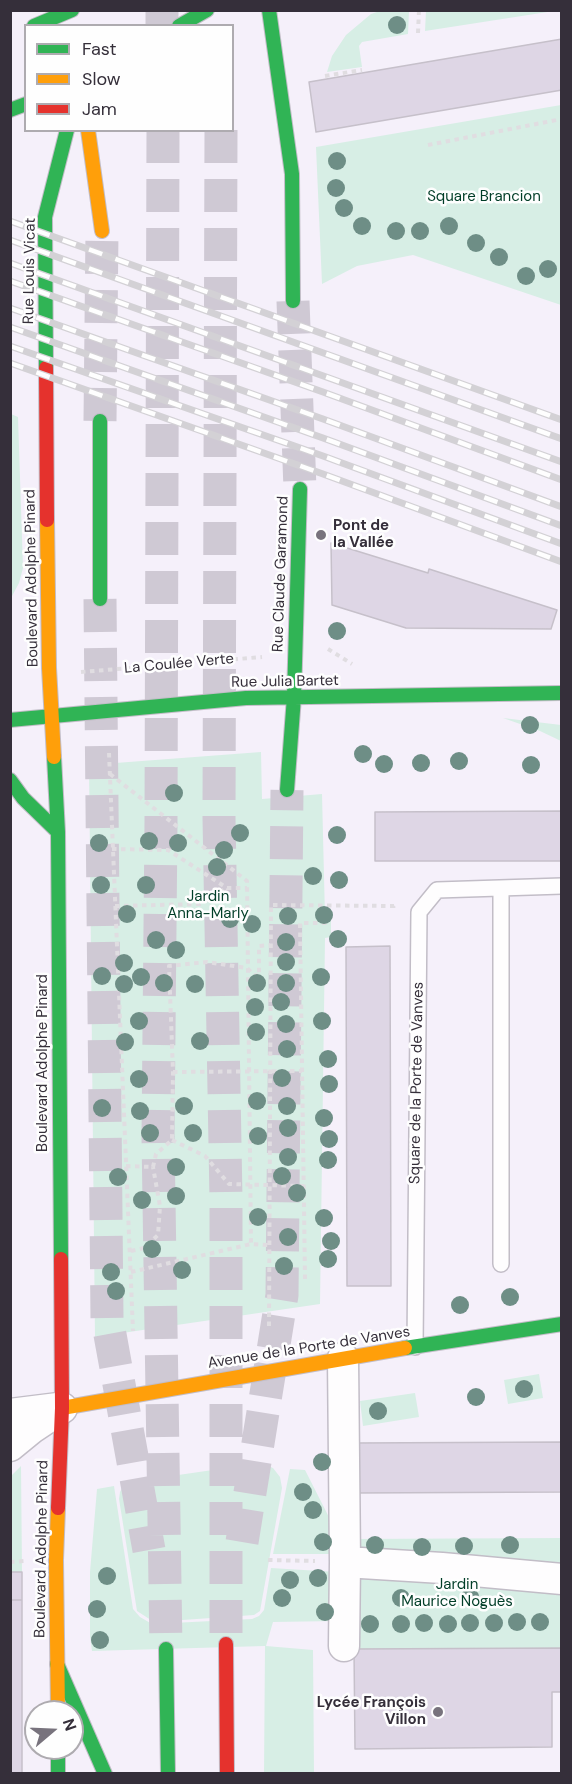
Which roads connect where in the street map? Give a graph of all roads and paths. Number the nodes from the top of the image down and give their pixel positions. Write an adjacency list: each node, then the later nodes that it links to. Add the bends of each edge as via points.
1 (207, 10): 6 (main road)
2 (269, 10): 17 (main road, via 292,174)
3 (419, 10): 7 (path)
4 (79, 13): 5 (main road)
5 (41, 24)
6 (182, 24)
7 (418, 33)
8 (362, 70): 9 (path)
9 (325, 76)
10 (24, 105): 11 (main road)
11 (10, 111)
12 (561, 119): 15 (path)
13 (66, 132): 18 (main road, Rue Louis Vicat, via 45,217)
14 (88, 132): 16 (main road)
15 (428, 145)
16 (102, 231)
17 (293, 302)
18 (46, 415): 28 (main road, Boulevard Adolphe Pinard)
19 (100, 421): 21 (main road)
20 (300, 489): 27 (main road, Rue Claude Garamond)
21 (100, 599)
22 (323, 648): 24 (path)
23 (271, 657): 25 (path, La Coulée Verte)
24 (354, 665)
25 (79, 673)
26 (561, 693): 27 (main road, Rue Julia Bartet)
27 (294, 697): 28 (main road, Rue Julia Bartet, via 246,698); 33 (main road, Rue Claude Garamond)
28 (52, 718): 29 (main road, Rue Julia Bartet); 34 (main road, Boulevard Adolphe Pinard)
29 (10, 720)
30 (109, 753): 31 (path)
31 (110, 774): 35 (path); 38 (path, via 247,881)
32 (10, 780): 34 (main road)
33 (287, 790)
34 (58, 832): 66 (main road, Boulevard Adolphe Pinard)
35 (112, 849): 37 (path, via 168,850); 40 (path)
36 (561, 886): 39 (lane, Square de la Porte de Vanves)
37 (227, 888): 38 (path); 40 (path, via 200,904)
38 (247, 888): 44 (path)
39 (501, 888): 58 (lane); 64 (lane, Square de la Porte de Vanves, via 437,890 419,912)
40 (114, 906): 50 (path)
41 (325, 906): 43 (path, via 271,905)
42 (327, 923): 45 (path, via 300,923)
43 (270, 945): 44 (path, via 259,946 259,976); 48 (path)
44 (248, 968): 46 (path, via 207,962 169,966); 47 (path)
45 (302, 1071): 48 (path); 54 (path)
46 (173, 1072): 47 (path); 49 (path)
47 (249, 1072): 48 (path); 52 (path)
48 (269, 1072): 53 (path)
49 (172, 1140): 51 (path, via 156,1155); 52 (path, via 206,1156 229,1184)
50 (126, 1166): 51 (path); 57 (path)
51 (153, 1167): 57 (path, via 160,1206 158,1235 144,1248)
52 (250, 1185): 53 (path); 55 (path)
53 (269, 1186): 54 (path); 56 (path)
54 (304, 1186): 60 (path)
55 (250, 1244): 56 (path); 59 (path)
56 (269, 1245): 62 (path)
57 (130, 1251): 59 (path)
58 (501, 1264)
59 (131, 1272): 63 (path)
60 (305, 1279)
61 (561, 1324): 64 (main road, Avenue de la Porte de Vanves)
62 (269, 1326)
63 (133, 1331)
64 (415, 1347): 65 (main road, Avenue de la Porte de Vanves)
65 (343, 1358): 66 (main road, Avenue de la Porte de Vanves); 70 (street)
66 (62, 1408): 67 (street); 68 (street); 75 (main road, Boulevard Adolphe Pinard, via 56,1560)
67 (10, 1414)
68 (10, 1446)
69 (268, 1560): 70 (path)
70 (345, 1562): 71 (street); 73 (street)
71 (561, 1579)
72 (226, 1644): 79 (main road)
73 (344, 1646)
74 (166, 1649): 78 (main road)
75 (57, 1664): 76 (main road, Boulevard Adolphe Pinard); 77 (main road)
76 (58, 1700)
77 (105, 1773)
78 (168, 1773)
79 (227, 1773)

